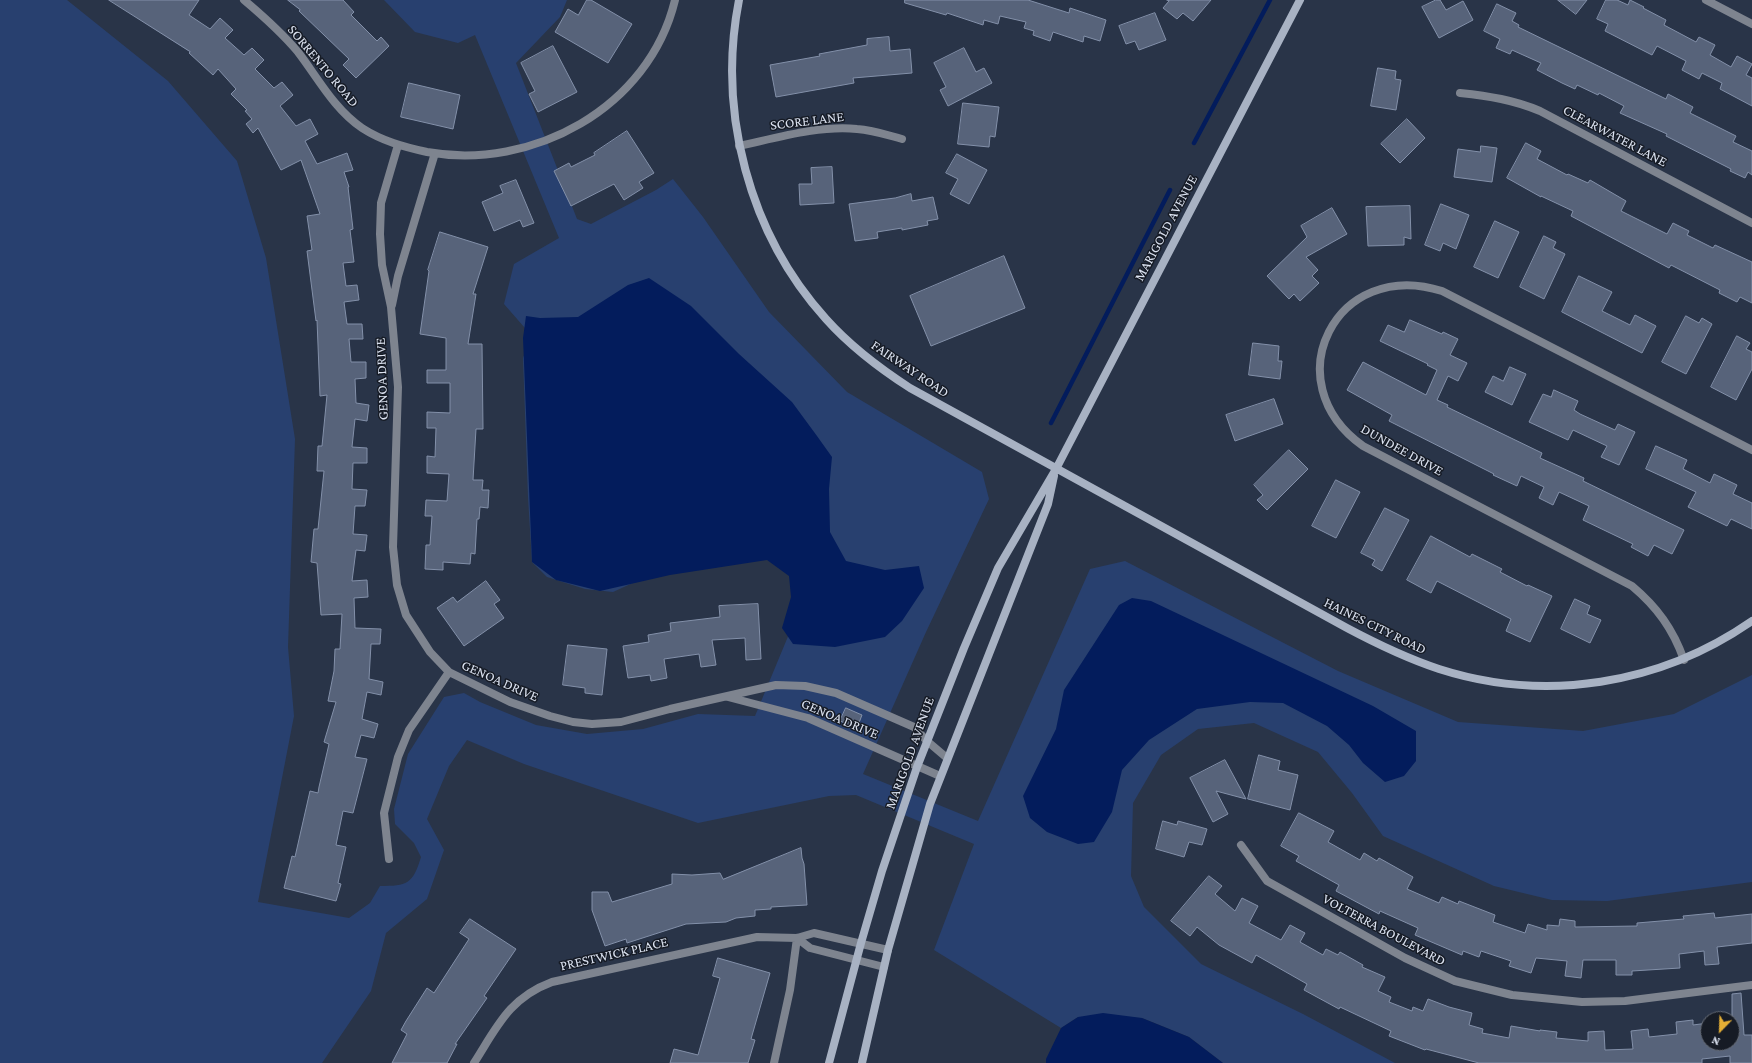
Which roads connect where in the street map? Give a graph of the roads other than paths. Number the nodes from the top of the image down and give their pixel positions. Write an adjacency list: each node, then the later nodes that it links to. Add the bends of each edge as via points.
1 (244, 0): 9 (street, SORRENTO ROAD, via 289,42 344,114 375,135)
2 (675, 0): 11 (street, SORRENTO ROAD, via 668,22 643,68 624,90 576,128 514,150 478,156)
3 (739, 0): 10 (main road, FAIRWAY ROAD, via 733,45 732,81)
4 (1300, 0): 15 (main road, MARIGOLD AVENUE)
5 (1706, 0): 6 (street)
6 (1752, 24)
7 (1460, 93): 12 (street, CLEARWATER LANE, via 1504,98 1540,111)
8 (902, 139): 10 (street, SCORE LANE, via 880,132 840,128 810,131)
9 (398, 145): 11 (street, SORRENTO ROAD); 13 (street, GENOA DRIVE, via 382,203 380,234 382,265)
10 (739, 146): 15 (main road, FAIRWAY ROAD, via 756,205 780,254 810,300 839,333 869,360 910,388)
11 (435, 153): 13 (street, GENOA DRIVE, via 398,276)
12 (1752, 223)
13 (391, 308): 18 (street, GENOA DRIVE, via 398,387 394,547 398,585 406,615 430,652)
14 (1752, 450): 17 (street, DUNDEE DRIVE, via 1428,286 1388,286 1362,296 1351,304 1333,325 1322,350 1320,372 1324,394 1338,424 1354,440 1632,586 1646,598 1669,626)
15 (1056, 469): 17 (main road, HAINES CITY ROAD, via 1347,628 1399,654 1440,669 1507,684 1553,686 1621,679); 20 (main road, MARIGOLD AVENUE, via 998,568); 21 (main road, MARIGOLD AVENUE, via 1048,504)
16 (1752, 622): 17 (main road, HAINES CITY ROAD)
17 (1684, 660)
18 (449, 672): 19 (street, GENOA DRIVE, via 510,702 565,720 592,724 621,722); 25 (street, via 409,730 398,757 384,813)
19 (726, 696): 20 (street, GENOA DRIVE, via 776,685 805,686 836,693 914,727); 22 (street, GENOA DRIVE, via 808,718)
20 (927, 741): 21 (street, GENOA DRIVE); 22 (main road, MARIGOLD AVENUE)
21 (947, 758): 23 (main road, MARIGOLD AVENUE)
22 (917, 767): 23 (street, GENOA DRIVE); 27 (main road, MARIGOLD AVENUE)
23 (940, 776): 28 (main road, MARIGOLD AVENUE)
24 (1241, 845): 31 (street, VOLTERRA BOULEVARD, via 1267,881 1405,958 1455,981 1512,995 1582,1002 1625,1001)
25 (389, 859)
26 (797, 938): 27 (street, PRESTWICK PLACE, via 814,933); 29 (street, via 810,948); 32 (street, PRESTWICK PLACE, via 757,937 545,984 520,998 510,1008); 33 (street, via 790,990)
27 (861, 943): 28 (street, PRESTWICK PLACE); 29 (main road, MARIGOLD AVENUE)
28 (888, 950): 30 (main road, MARIGOLD AVENUE)
29 (856, 959): 30 (street); 34 (main road, MARIGOLD AVENUE)
30 (884, 967): 35 (main road, MARIGOLD AVENUE)
31 (1752, 985)
32 (474, 1063)
33 (774, 1063)
34 (829, 1063)
35 (862, 1063)

